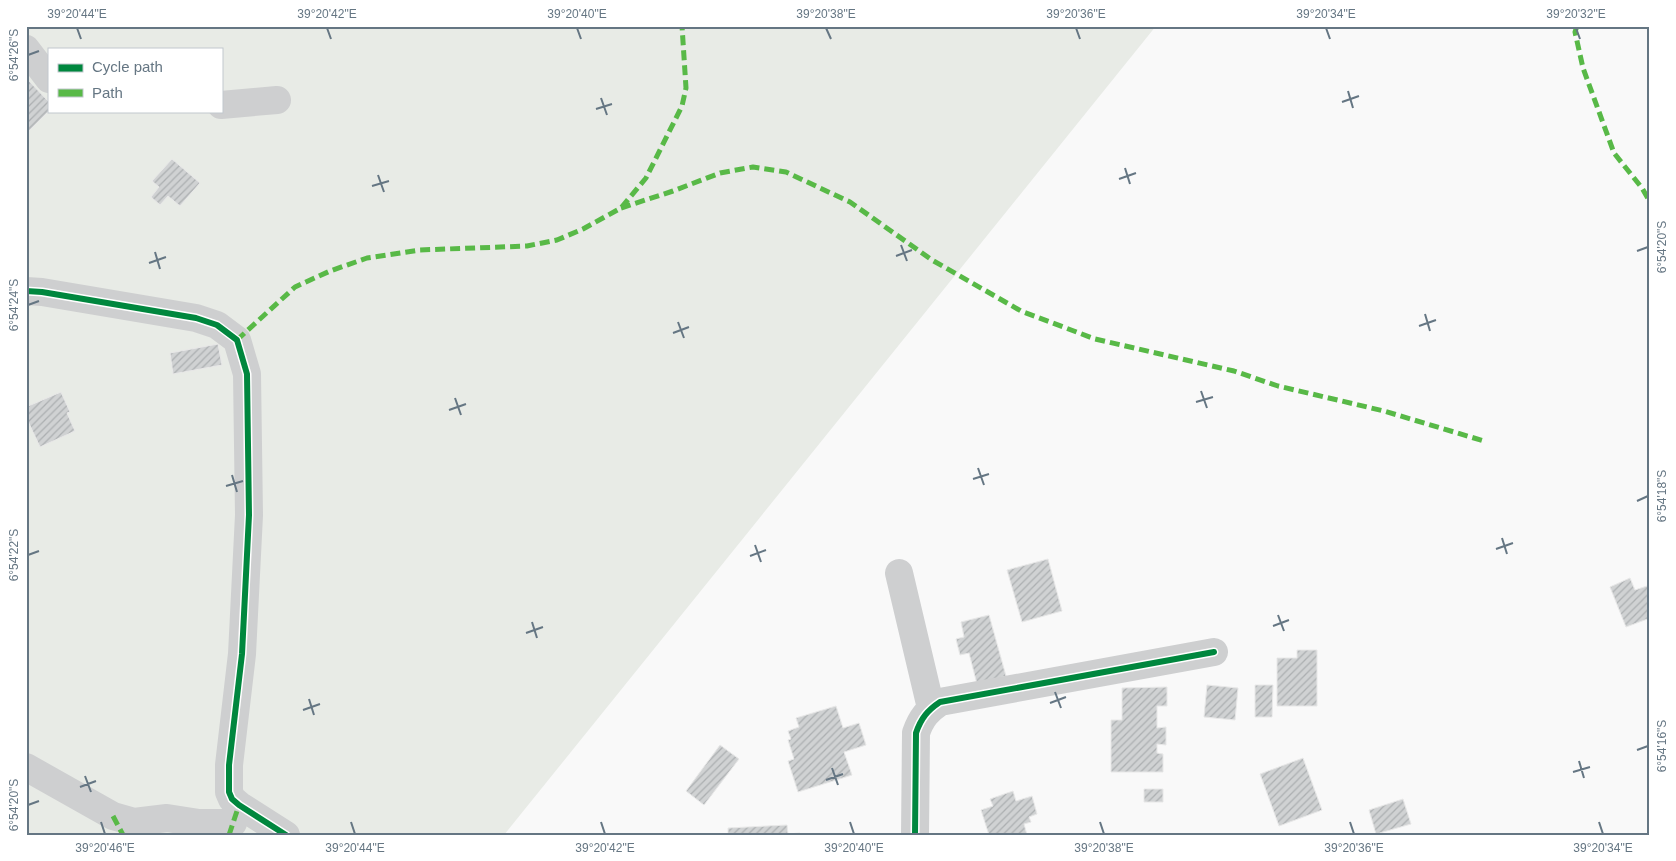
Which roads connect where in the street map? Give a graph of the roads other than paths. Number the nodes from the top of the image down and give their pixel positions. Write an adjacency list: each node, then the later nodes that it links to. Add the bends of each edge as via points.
1 (26, 49): 2 (street)
2 (48, 78)
3 (278, 100): 4 (street)
4 (222, 105)
5 (26, 291): 11 (street, via 196,318 217,324 237,340 247,374 249,516 242,654 229,765 230,792 239,805)
6 (899, 573): 8 (street)
7 (1214, 652): 8 (street, via 959,697)
8 (931, 708): 12 (street, via 916,732)
9 (26, 767): 10 (street, via 113,816 134,822 167,818 199,823)
10 (233, 823)
11 (286, 835)
12 (915, 835)

